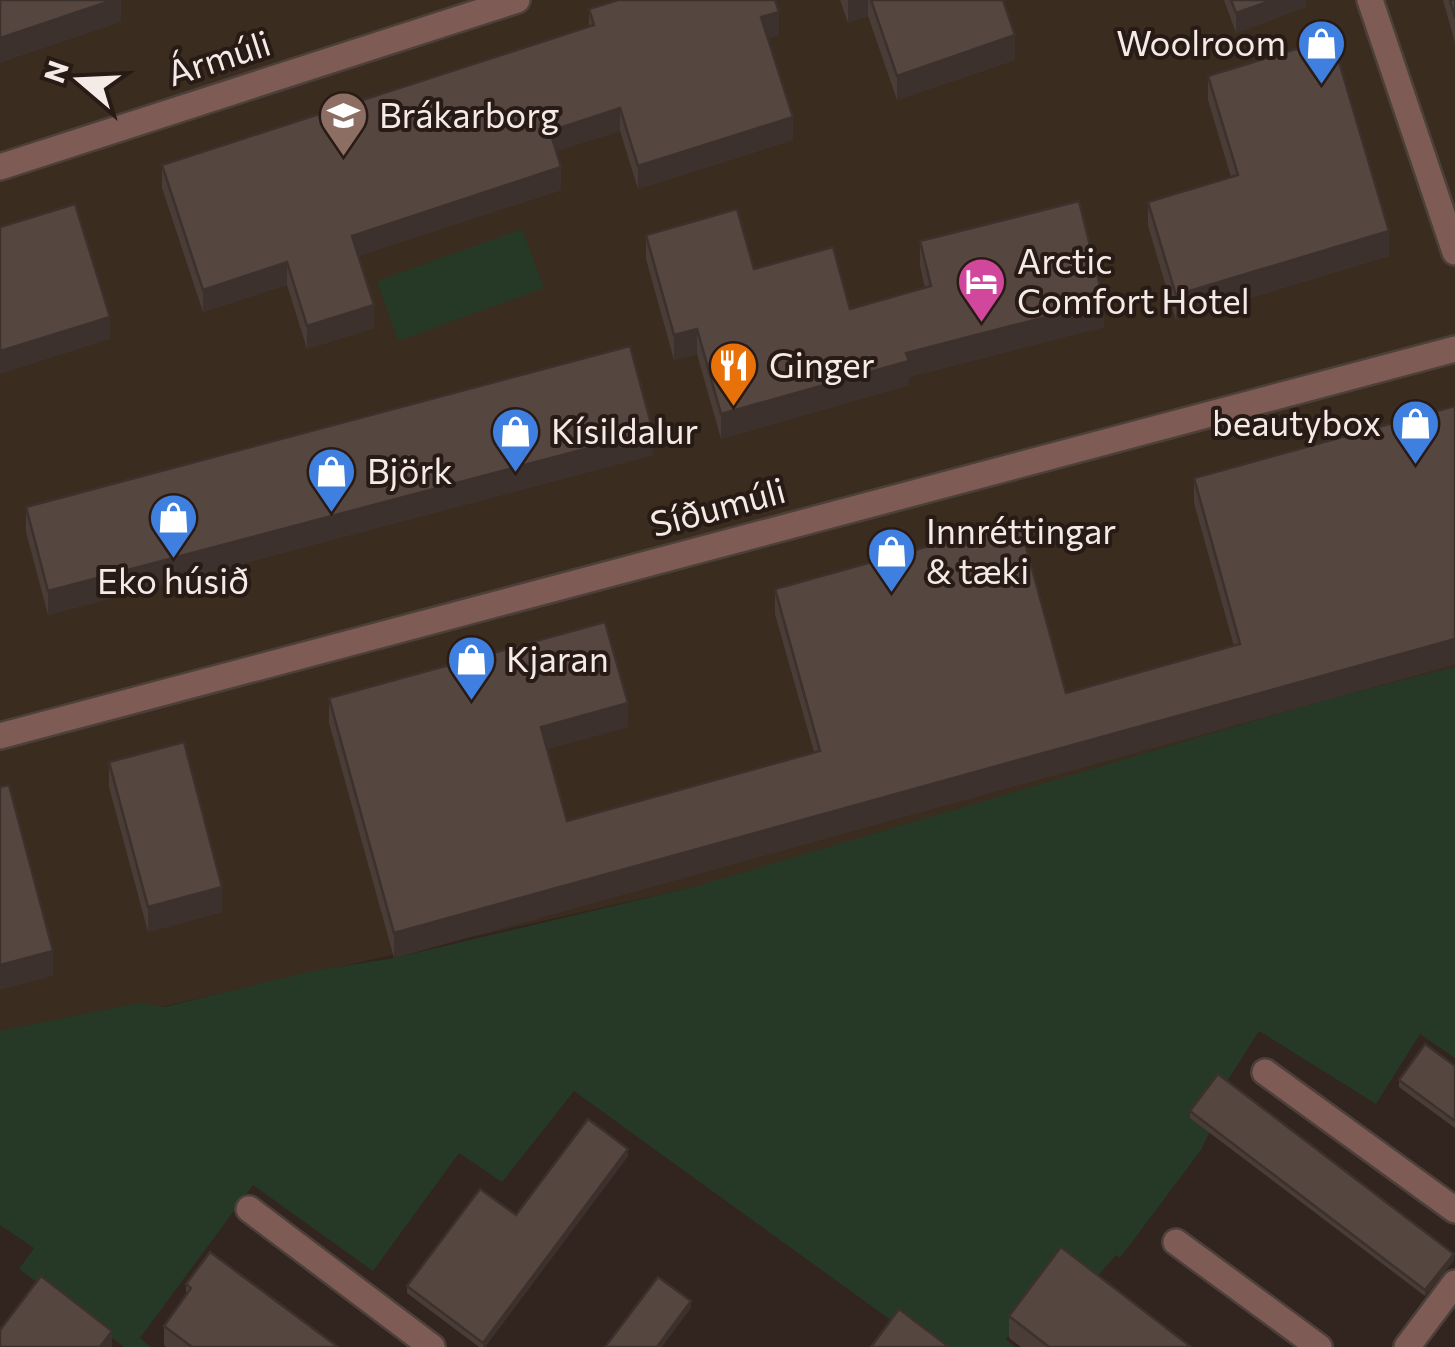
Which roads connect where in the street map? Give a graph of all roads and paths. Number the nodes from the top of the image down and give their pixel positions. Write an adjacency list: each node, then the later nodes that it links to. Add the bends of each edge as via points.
1 (517, 0): 3 (street, Ármúli)
2 (1370, 0): 4 (street)
3 (0, 167)
4 (1455, 252)
5 (1455, 349): 6 (street, Síðumúli)
6 (0, 736)
7 (1265, 1072): 9 (street)
8 (250, 1209): 12 (street)
9 (1455, 1210)
10 (1176, 1242): 13 (street)
11 (1455, 1284): 14 (street)
12 (432, 1347)
13 (1319, 1347)
14 (1407, 1347)

